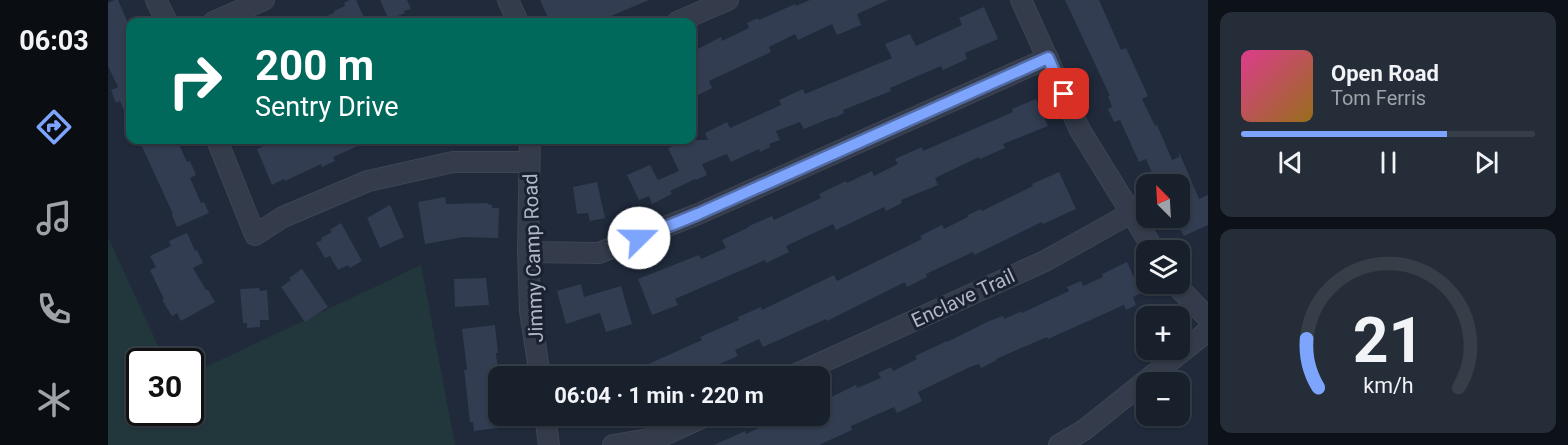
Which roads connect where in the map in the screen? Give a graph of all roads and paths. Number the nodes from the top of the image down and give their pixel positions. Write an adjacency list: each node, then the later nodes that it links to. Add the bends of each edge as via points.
1 (156, 0): 6 (street)
2 (264, 0): 7 (street)
3 (508, 0): 8 (street)
4 (728, 0): 9 (street)
5 (1021, 0): 10 (street)
6 (165, 18)
7 (222, 18)
8 (516, 18)
9 (686, 18)
10 (1048, 58): 14 (street, via 1080,130); 16 (street, via 698,214 599,253)
11 (219, 144): 13 (street, via 255,234 283,217 368,181 453,162)
12 (530, 144): 13 (street, Jimmy Camp Road)
13 (530, 162): 16 (street, Jimmy Camp Road)
14 (1131, 213): 15 (street); 21 (street, Enclave Trail, via 1045,261)
15 (1148, 240)
16 (528, 252): 20 (street, Jimmy Camp Road, via 530,311)
17 (1185, 294): 18 (street)
18 (1208, 318)
19 (1208, 331): 26 (street, via 1084,430)
20 (538, 366)
21 (814, 366)
22 (546, 426): 24 (street)
23 (684, 426): 25 (street, via 660,437)
24 (549, 445)
25 (613, 445)
26 (1059, 445)

